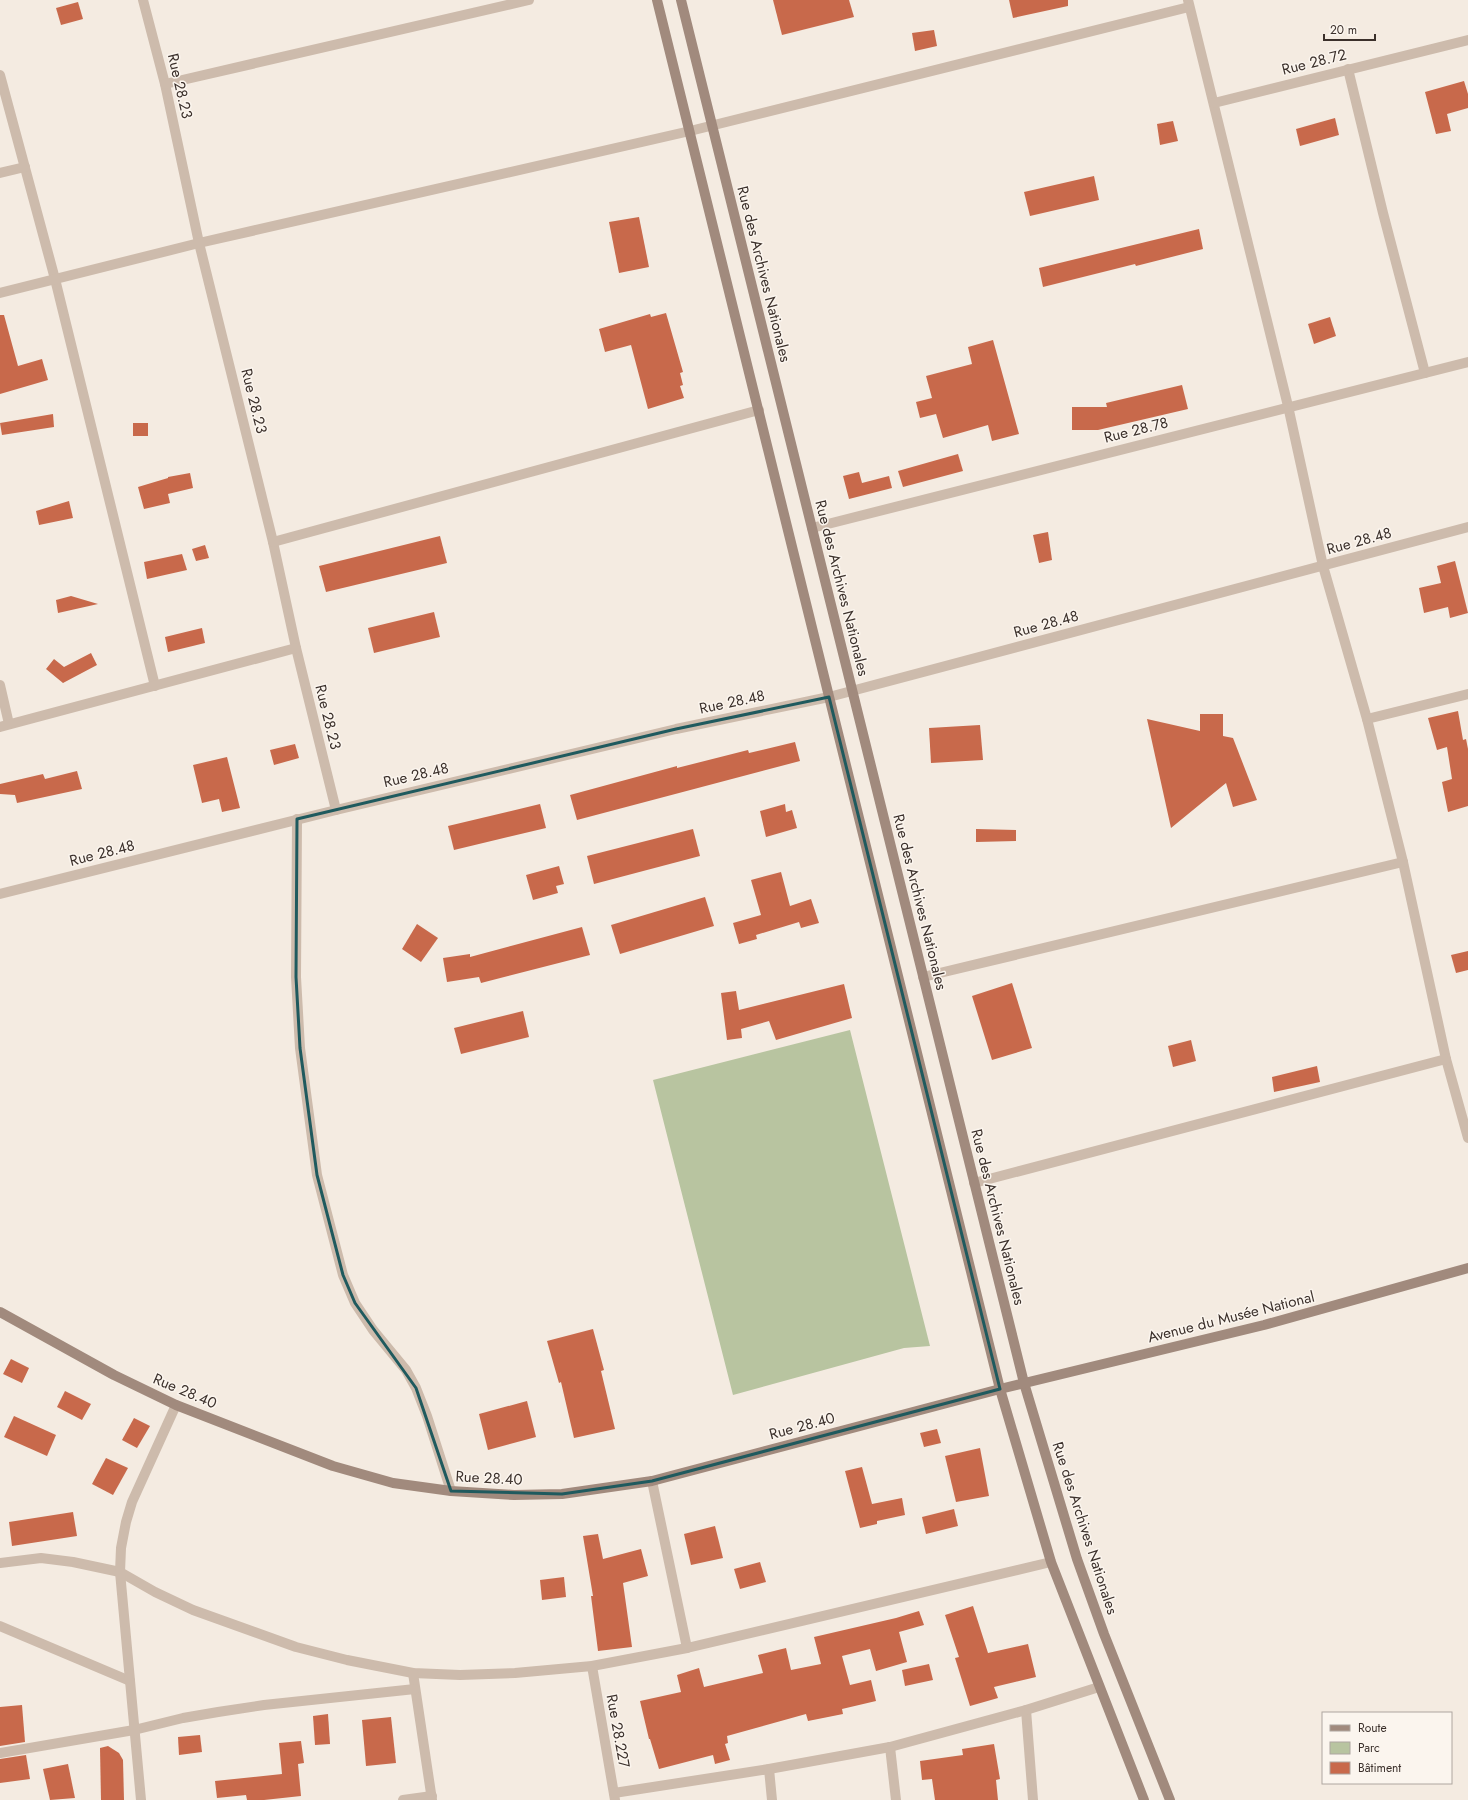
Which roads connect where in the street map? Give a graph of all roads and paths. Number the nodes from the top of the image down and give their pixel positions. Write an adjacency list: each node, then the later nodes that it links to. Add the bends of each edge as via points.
1 (143, 0): 10 (street, Rue 28.23)
2 (529, 0): 5 (street)
3 (658, 0): 13 (street)
4 (681, 0): 12 (street, Rue des Archives Nationales)
5 (505, 3): 10 (street)
6 (1188, 4): 11 (street); 12 (street)
7 (1468, 40): 8 (street, Rue 28.72)
8 (1348, 68): 11 (street, Rue 28.72); 20 (street, via 1383,213)
9 (0, 75): 14 (street)
10 (165, 84): 16 (street, Rue 28.23)
11 (1214, 103): 21 (street)
12 (712, 125): 13 (street); 24 (street, Rue des Archives Nationales)
13 (690, 131): 16 (street); 22 (street)
14 (25, 167): 15 (street); 17 (street)
15 (0, 173)
16 (199, 243): 17 (street); 25 (street, Rue 28.23)
17 (55, 279): 18 (street); 29 (street)
18 (0, 294)
19 (1468, 362): 20 (street, Rue 28.78)
20 (1426, 373): 21 (street, Rue 28.78)
21 (1288, 406): 24 (street, Rue 28.78); 26 (street)
22 (758, 410): 25 (street); 32 (street)
23 (1468, 527): 26 (street, Rue 28.48)
24 (812, 528): 30 (street, Rue des Archives Nationales)
25 (273, 542): 27 (street, Rue 28.23)
26 (1323, 566): 30 (street, Rue 28.48); 33 (street)
27 (296, 648): 29 (street); 35 (street, Rue 28.23)
28 (0, 685): 34 (street)
29 (154, 686): 34 (street)
30 (852, 691): 32 (street, Rue 28.48); 39 (street, Rue des Archives Nationales)
31 (1468, 694): 33 (street)
32 (829, 697): 35 (street, Rue 28.48, via 676,729); 47 (street)
33 (1367, 719): 37 (street)
34 (5, 726)
35 (336, 810): 36 (street, Rue 28.48)
36 (297, 819): 38 (street, Rue 28.48); 50 (street, via 296,945 299,1040 317,1175 343,1275 355,1303 373,1330 406,1370 416,1388)
37 (1403, 862): 39 (street); 40 (street)
38 (0, 894)
39 (923, 977): 43 (street, Rue des Archives Nationales)
40 (1446, 1059): 41 (street); 43 (street)
41 (1465, 1114): 42 (street)
42 (1468, 1138)
43 (974, 1182): 46 (street, Rue des Archives Nationales)
44 (1468, 1268): 46 (street, Avenue du Musée National, via 1264,1325)
45 (0, 1312): 48 (street, Rue 28.40, via 114,1375)
46 (1024, 1383): 47 (street, Avenue du Musée National); 74 (street, Rue des Archives Nationales, via 1080,1567)
47 (1000, 1389): 49 (street, Rue 28.40); 51 (street)
48 (176, 1405): 50 (street, Rue 28.40, via 333,1466 393,1483); 53 (street, via 130,1509 121,1548)
49 (652, 1481): 50 (street, Rue 28.40, via 562,1494 514,1495); 55 (street)
50 (451, 1491)
51 (1051, 1562): 55 (street); 59 (street)
52 (0, 1563): 53 (street, via 41,1558)
53 (120, 1572): 57 (street, via 193,1610 289,1644 347,1660); 58 (street)
54 (0, 1626): 58 (street)
55 (687, 1648): 56 (street)
56 (592, 1666): 57 (street, via 491,1674); 66 (street, Rue 28.227)
57 (413, 1673): 60 (street)
58 (130, 1681): 62 (street)
59 (1099, 1687): 61 (street); 73 (street)
60 (415, 1690): 62 (street, via 264,1705 183,1718); 67 (street)
61 (1026, 1710): 63 (street); 72 (street)
62 (134, 1730): 64 (street); 68 (street)
63 (890, 1747): 65 (street); 71 (street)
64 (0, 1753)
65 (769, 1769): 66 (street); 70 (street)
66 (614, 1796)
67 (432, 1798): 69 (street)
68 (141, 1800)
69 (402, 1800)
70 (772, 1800)
71 (896, 1800)
72 (1033, 1800)
73 (1144, 1800)
74 (1170, 1800)

